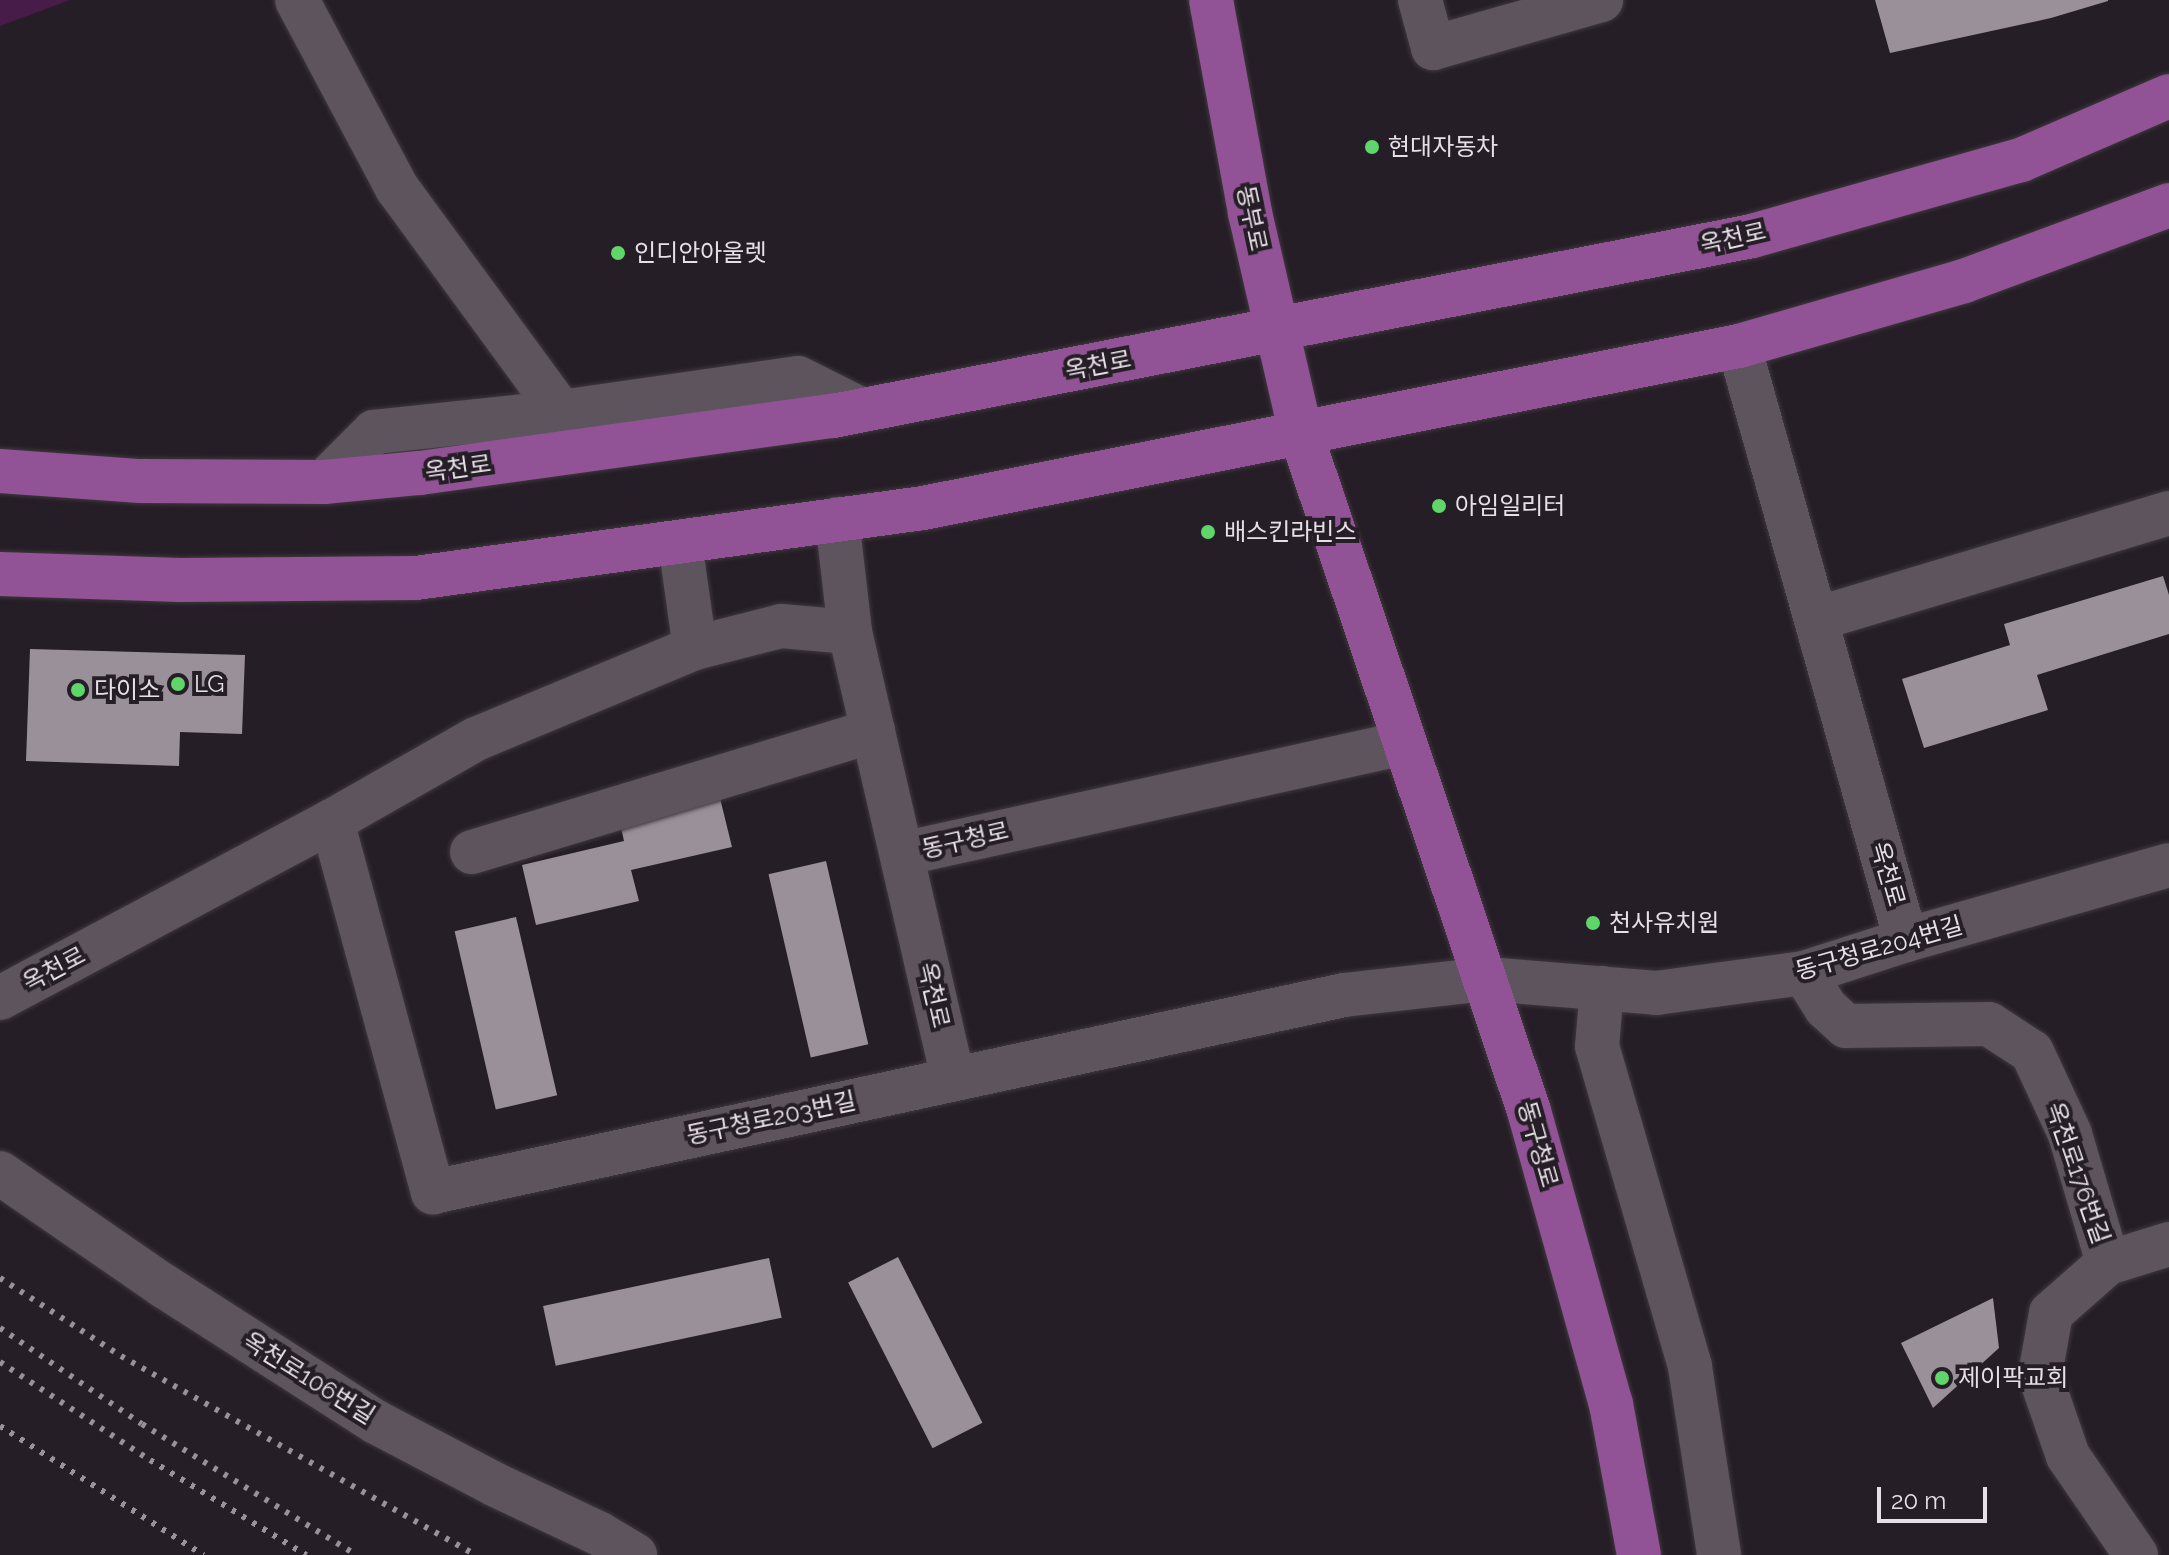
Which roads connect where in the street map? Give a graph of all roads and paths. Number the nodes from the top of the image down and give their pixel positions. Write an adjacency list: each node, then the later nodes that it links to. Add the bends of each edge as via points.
1 (297, 0): 10 (street, via 397,188)
2 (1211, 0): 7 (main road, 동부로)
3 (1420, 0): 4 (street, via 1433,48)
4 (1601, 0)
5 (2169, 96): 7 (main road, 옥천로, via 2021,160 1752,236)
6 (2169, 205): 8 (main road, via 1964,281)
7 (1276, 330): 9 (main road, 옥천로); 11 (main road, 동부로)
8 (1739, 346): 11 (main road); 18 (street, 옥천로)
9 (862, 410): 10 (street, via 798,378); 13 (main road, 옥천로)
10 (561, 412): 13 (street, via 374,432)
11 (1301, 434): 15 (main road, via 923,508); 22 (main road, 동구청로)
12 (0, 471): 13 (main road, 옥천로, via 141,481)
13 (324, 482)
14 (2169, 513): 18 (street)
15 (837, 519): 16 (main road); 19 (street, 옥천로)
16 (680, 543): 17 (main road, via 416,578 180,580); 20 (street)
17 (0, 574)
18 (1816, 619): 27 (street, 옥천로)
19 (850, 632): 20 (street, 옥천로, via 781,626); 21 (street, 옥천로)
20 (695, 648): 23 (street, 옥천로, via 476,739)
21 (873, 731): 24 (street); 25 (street, 옥천로)
22 (1404, 743): 25 (street, 동구청로); 29 (main road, 동구청로)
23 (332, 821): 31 (street, 옥천로); 32 (street, 동구청로203번길, via 433,1192)
24 (472, 852)
25 (902, 854): 32 (street, 옥천로)
26 (2169, 865): 27 (street, 동구청로204번길)
27 (1906, 940): 28 (street, 동구청로204번길)
28 (1804, 973): 30 (street, 동구청로204번길, via 1656,993); 35 (street, 옥천로176번길, via 1826,1008 1846,1026 1989,1024 2032,1052 2070,1134)
29 (1487, 979): 30 (street, 동구청로204번길); 32 (street, 동구청로203번길, via 1344,995); 37 (main road, 동구청로, via 1611,1404)
30 (1602, 988): 38 (street, via 1597,1046 1690,1367)
31 (0, 998)
32 (953, 1079)
33 (0, 1173): 36 (street, 옥천로106번길, via 376,1422)
34 (2169, 1244): 35 (street)
35 (2108, 1263): 39 (street, 옥천로176번길, via 2051,1313 2040,1375 2068,1456)
36 (635, 1555)
37 (1639, 1555)
38 (1719, 1555)
39 (2136, 1555)

